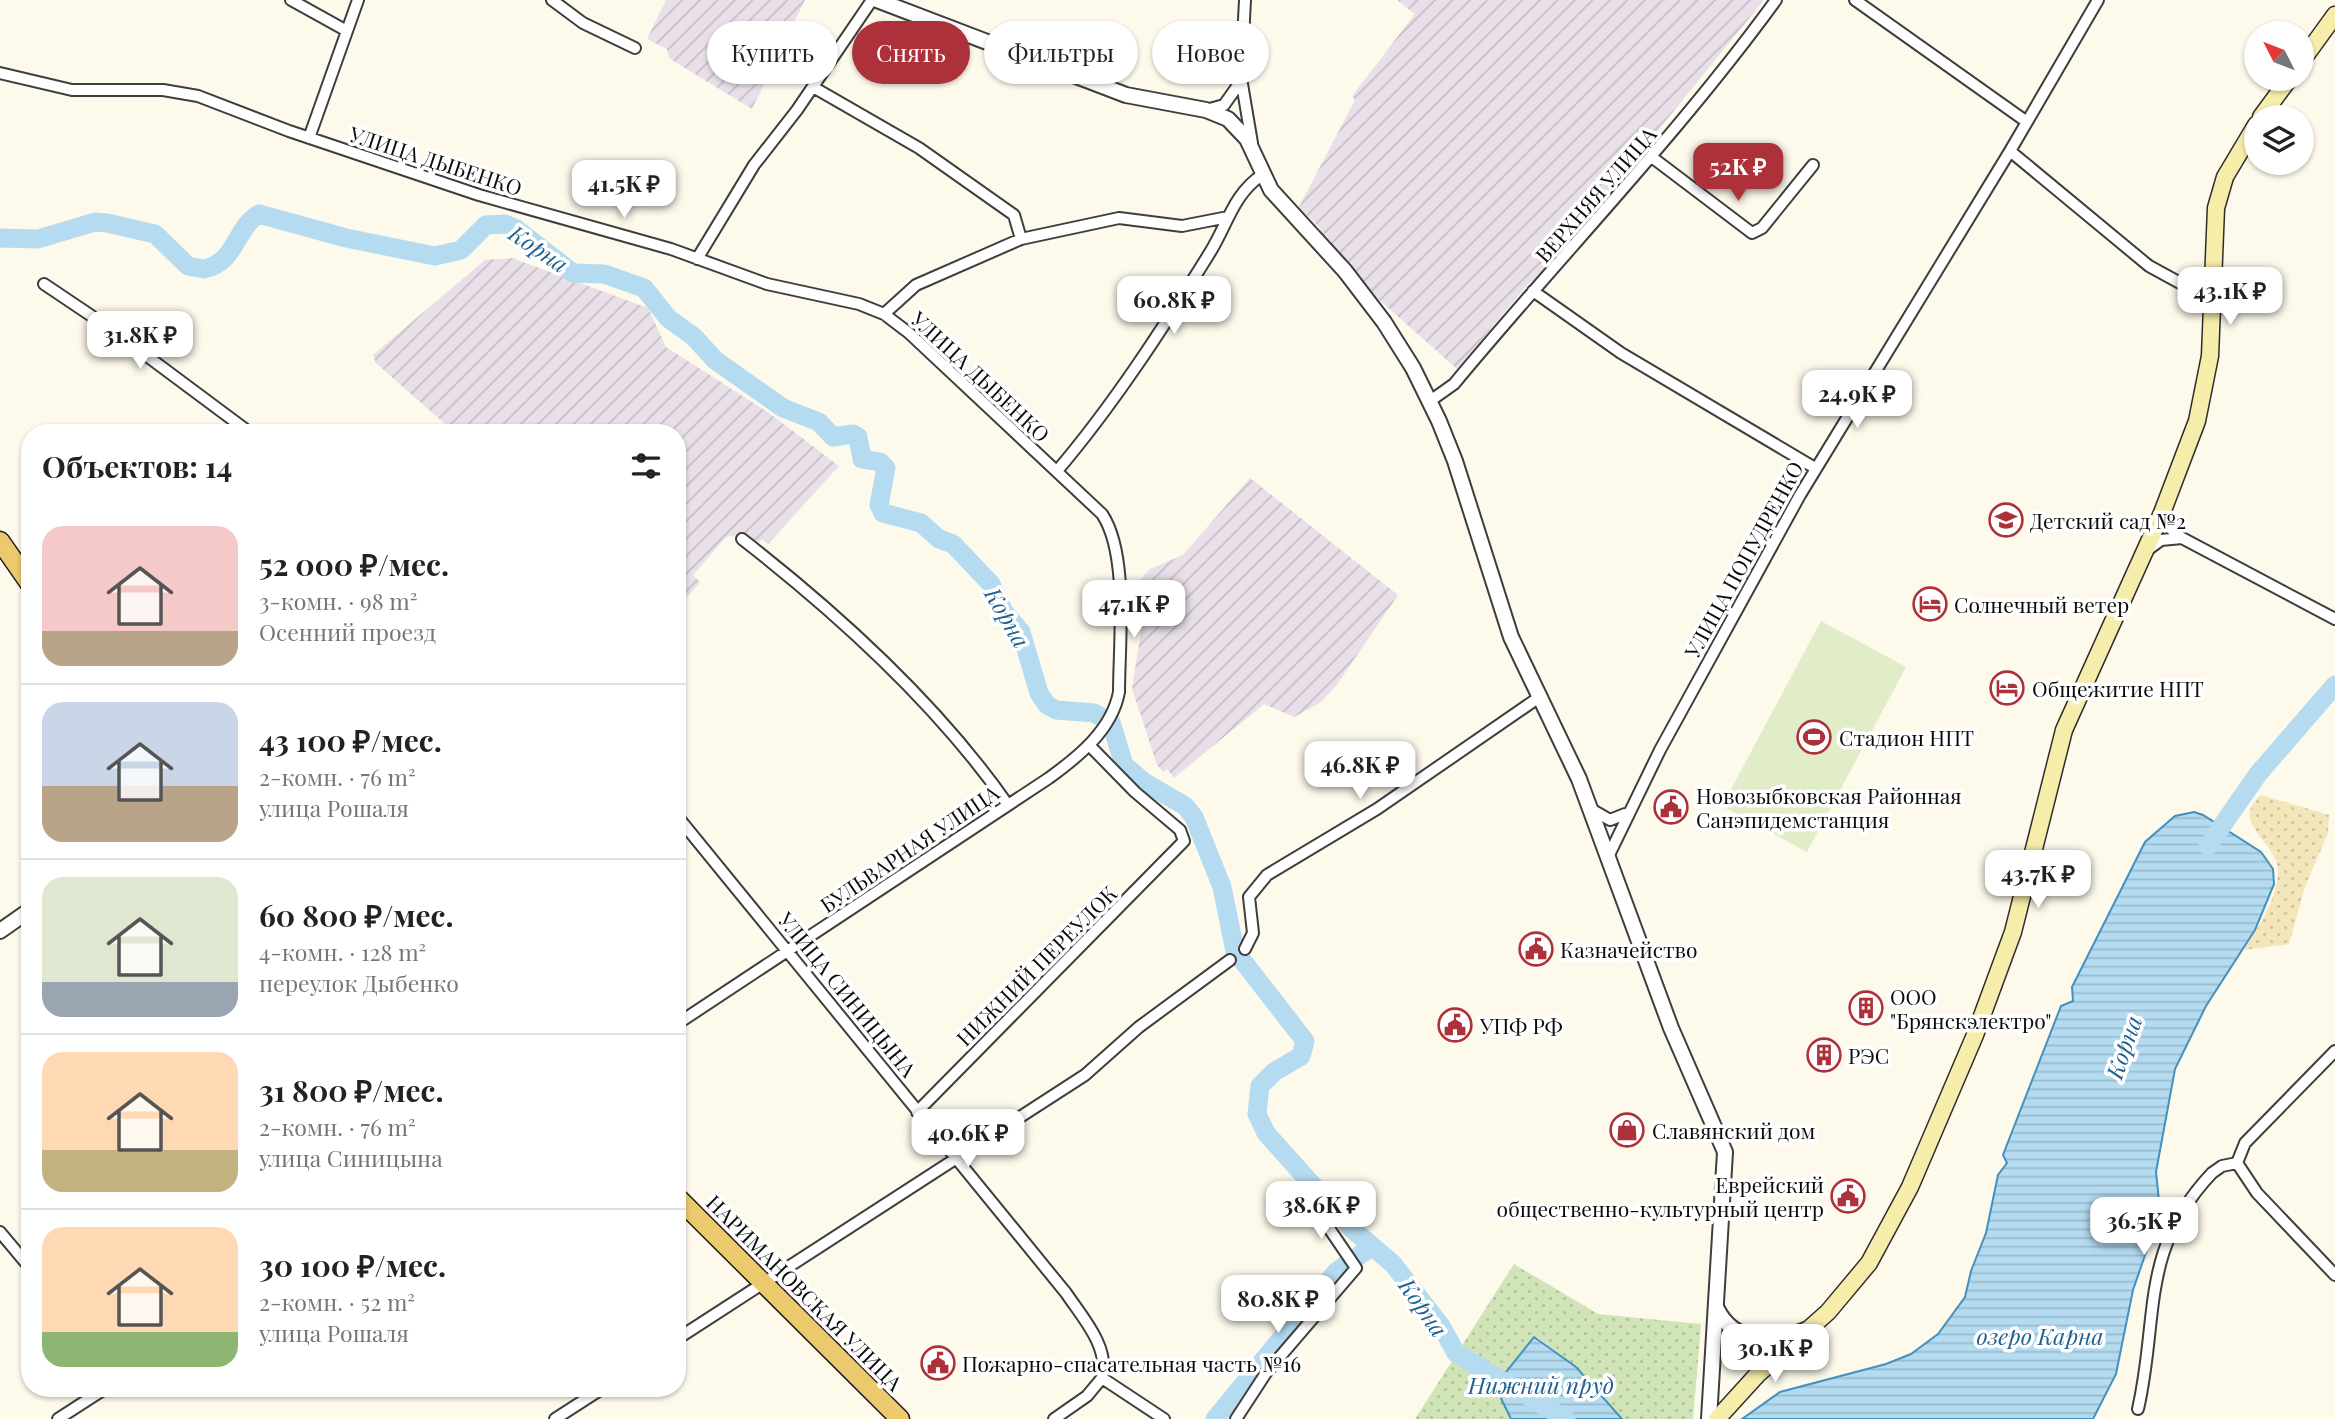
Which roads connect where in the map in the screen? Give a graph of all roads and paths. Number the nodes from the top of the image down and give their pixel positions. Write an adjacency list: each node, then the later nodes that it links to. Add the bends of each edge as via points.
1 (291, 0): 12 (street)
2 (358, 0): 12 (street)
3 (552, 0): 14 (street, via 583,23)
4 (875, 0): 18 (street); 19 (street, via 1126,95)
5 (1245, 0): 11 (street)
6 (1776, 0): 24 (street, ВЕРХНЯЯ УЛИЦА)
7 (1855, 0): 20 (street)
8 (2084, 0): 9 (street)
9 (2095, 4): 20 (street, УЛИЦА ПОПУДРЕНКО)
10 (2335, 15): 13 (main road)
11 (1244, 21)
12 (347, 31): 21 (street)
13 (2314, 44)
14 (635, 48)
15 (0, 73): 21 (street, УЛИЦА ДЫБЕНКО, via 72,90 183,93)
16 (1238, 84): 19 (street, via 1224,104)
17 (1242, 84): 25 (street)
18 (814, 87): 29 (street, via 919,148 1008,211 1017,219); 30 (street, via 754,165)
19 (1206, 110): 25 (street, via 1228,119 1247,139)
20 (2027, 122): 23 (street, УЛИЦА ПОПУДРЕНКО)
21 (309, 138): 30 (street, УЛИЦА ДЫБЕНКО, via 491,199)
22 (2244, 144): 33 (main road, via 2220,191 2214,227)
23 (2010, 151): 33 (street, via 2149,266); 37 (street, УЛИЦА ПОПУДРЕНКО)
24 (1653, 158): 26 (street, via 1752,233 1762,228); 32 (street, ВЕРХНЯЯ УЛИЦА)
25 (1256, 159): 27 (street)
26 (1813, 165)
27 (1262, 175): 28 (street, via 1243,190); 35 (street, via 1369,302)
28 (1228, 217): 29 (street, via 1182,226 1119,218); 38 (street, via 1211,251 1146,349)
29 (1021, 239): 34 (street, via 916,285)
30 (697, 258): 34 (street, УЛИЦА ДЫБЕНКО, via 767,284)
31 (44, 284): 36 (street)
32 (1533, 290): 35 (street, ВЕРХНЯЯ УЛИЦА, via 1454,384); 37 (street, via 1621,353)
33 (2213, 301): 39 (main road, via 2204,397)
34 (884, 314): 38 (street, УЛИЦА ДЫБЕНКО)
35 (1430, 401): 46 (street, via 1455,461 1511,637)
36 (238, 424)
37 (1815, 468): 50 (street, УЛИЦА ПОПУДРЕНКО)
38 (1057, 471): 47 (street, УЛИЦА ДЫБЕНКО, via 1107,520 1113,535 1119,565 1119,692)
39 (2162, 513): 40 (street); 43 (main road)
40 (2182, 538): 43 (street, via 2161,540); 45 (street)
41 (742, 539): 49 (street, via 886,667 974,760)
42 (0, 541): 44 (main road)
43 (2143, 555): 71 (main road, via 2064,730 2004,964 1925,1155 1869,1263)
44 (21, 571)
45 (2335, 620)
46 (1538, 698): 51 (street, via 1570,758); 56 (street, via 1377,809 1260,881 1249,897 1253,933)
47 (1114, 709): 48 (street, БУЛЬВАРНАЯ УЛИЦА)
48 (1089, 745): 49 (street, БУЛЬВАРНАЯ УЛИЦА); 61 (street, НИЖНИЙ ПЕРЕУЛОК, via 1180,830 1184,841)
49 (1008, 805): 57 (street, БУЛЬВАРНАЯ УЛИЦА)
50 (1631, 806): 51 (street, via 1620,818 1610,820); 53 (street, УЛИЦА ПОПУДРЕНКО)
51 (1589, 807): 53 (street)
52 (686, 827): 57 (street, УЛИЦА СИНИЦЫНА)
53 (1608, 857): 70 (street, via 1671,1028 1725,1152)
54 (21, 916): 55 (street)
55 (0, 931)
56 (1245, 949)
57 (790, 951): 59 (street, БУЛЬВАРНАЯ УЛИЦА); 61 (street, УЛИЦА СИНИЦЫНА)
58 (1230, 960): 62 (street, via 1139,1027 1085,1075)
59 (686, 1018)
60 (2335, 1051): 63 (street, via 2245,1143)
61 (917, 1112): 62 (street, УЛИЦА СИНИЦЫНА)
62 (956, 1158): 69 (street); 73 (street, УЛИЦА СИНИЦЫНА, via 1066,1293 1100,1348)
63 (2237, 1163): 68 (street, via 2257,1193); 76 (street, via 2212,1173 2169,1233 2153,1288 2147,1368)
64 (686, 1206): 69 (main road, НАРИМАНОВСКАЯ УЛИЦА)
65 (1318, 1212): 82 (street, via 1356,1268 1266,1373)
66 (0, 1232): 67 (street)
67 (21, 1257)
68 (2335, 1275)
69 (765, 1281): 72 (street); 79 (main road, НАРИМАНОВСКАЯ УЛИЦА)
70 (1716, 1308): 71 (street, via 1728,1326 1758,1338 1779,1339); 83 (street)
71 (1810, 1329): 84 (main road)
72 (686, 1333)
73 (1102, 1378): 80 (street, via 1087,1396); 81 (street)
74 (92, 1397): 77 (street)
75 (589, 1397): 78 (street)
76 (2138, 1409)
77 (58, 1419)
78 (555, 1419)
79 (900, 1419)
80 (1054, 1419)
81 (1164, 1419)
82 (1236, 1419)
83 (1709, 1419)
84 (1717, 1419)

